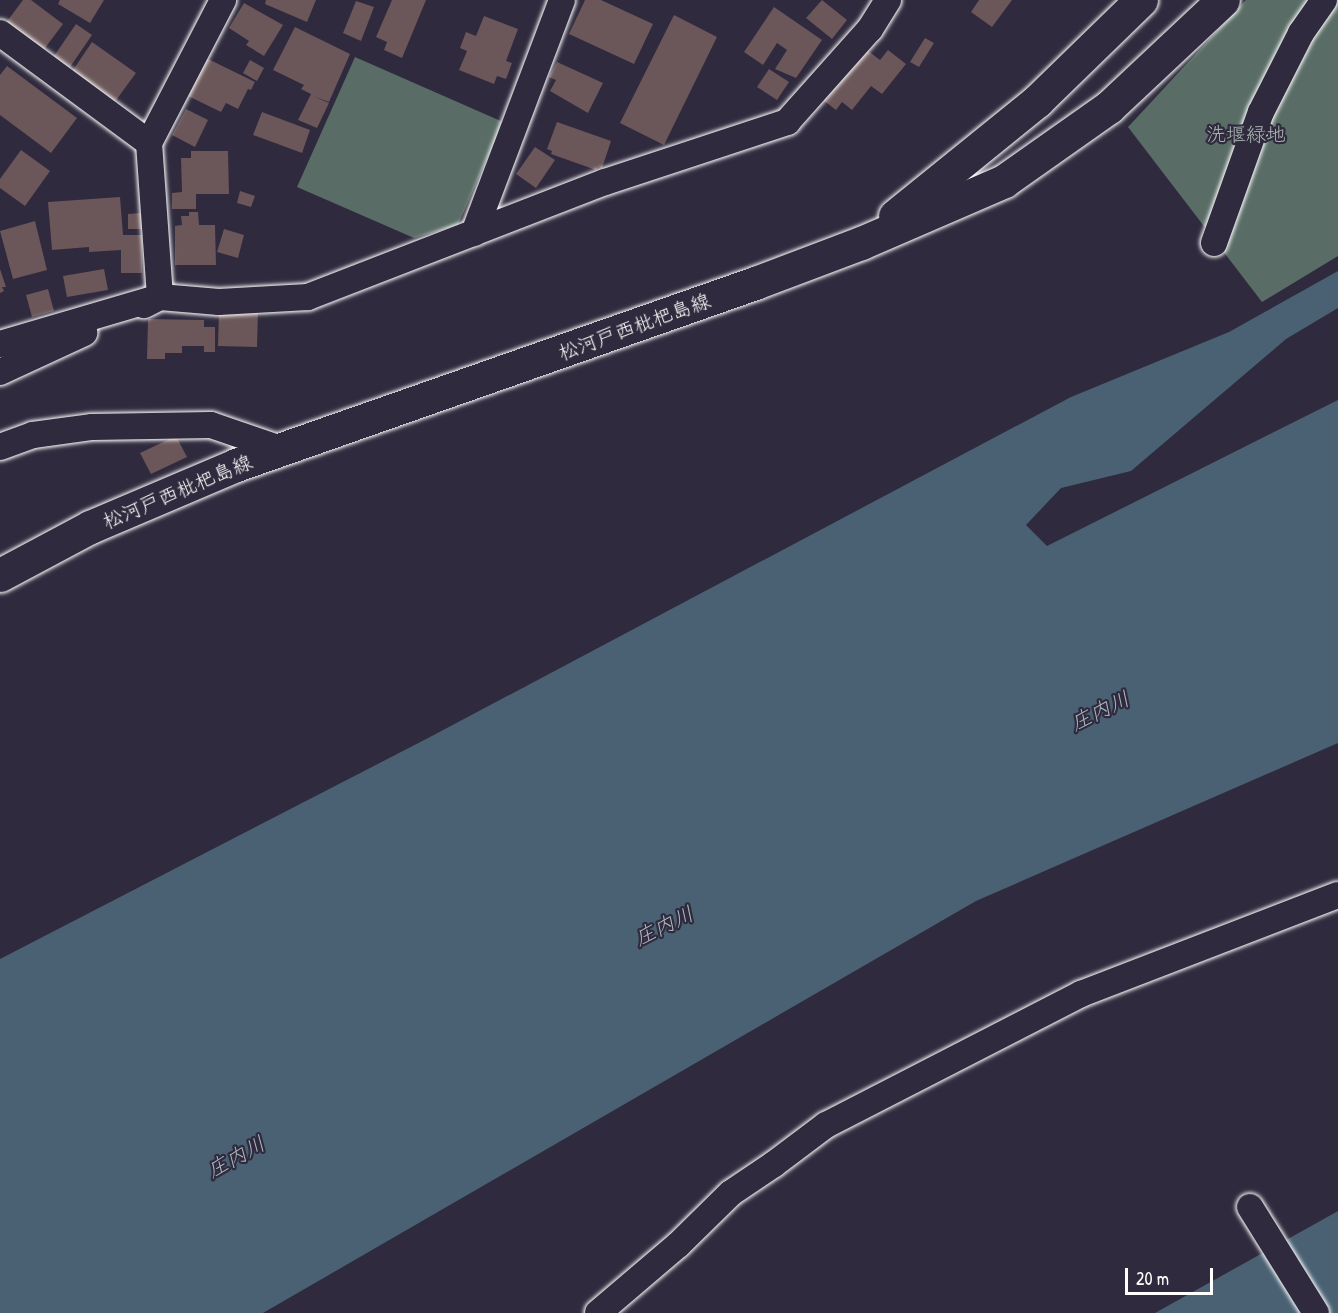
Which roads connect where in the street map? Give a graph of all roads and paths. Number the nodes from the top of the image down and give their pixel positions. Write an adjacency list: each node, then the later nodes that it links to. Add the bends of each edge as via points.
1 (223, 0): 8 (street)
2 (562, 0): 9 (street)
3 (888, 0): 9 (street, via 870,29 787,122 604,182)
4 (1141, 0): 10 (main road, via 1037,101)
5 (1224, 0): 10 (main road, 松河戸西枇杷島線, via 1109,107 1004,180)
6 (1324, 0): 11 (street, via 1301,33 1261,112)
7 (0, 33): 8 (street)
8 (149, 143): 12 (street)
9 (474, 233): 12 (street, via 308,297 219,302)
10 (861, 243): 16 (main road, 松河戸西枇杷島線)
11 (1214, 243)
12 (160, 297): 13 (street); 14 (street)
13 (0, 344)
14 (0, 372)
15 (0, 447): 16 (street, via 33,435 92,426 210,425)
16 (281, 449): 17 (main road, 松河戸西枇杷島線, via 90,527)
17 (0, 575)
18 (1338, 895): 20 (street, via 1082,994 826,1125 731,1192 678,1245)
19 (1250, 1207): 21 (street)
20 (598, 1313)
21 (1316, 1313)

